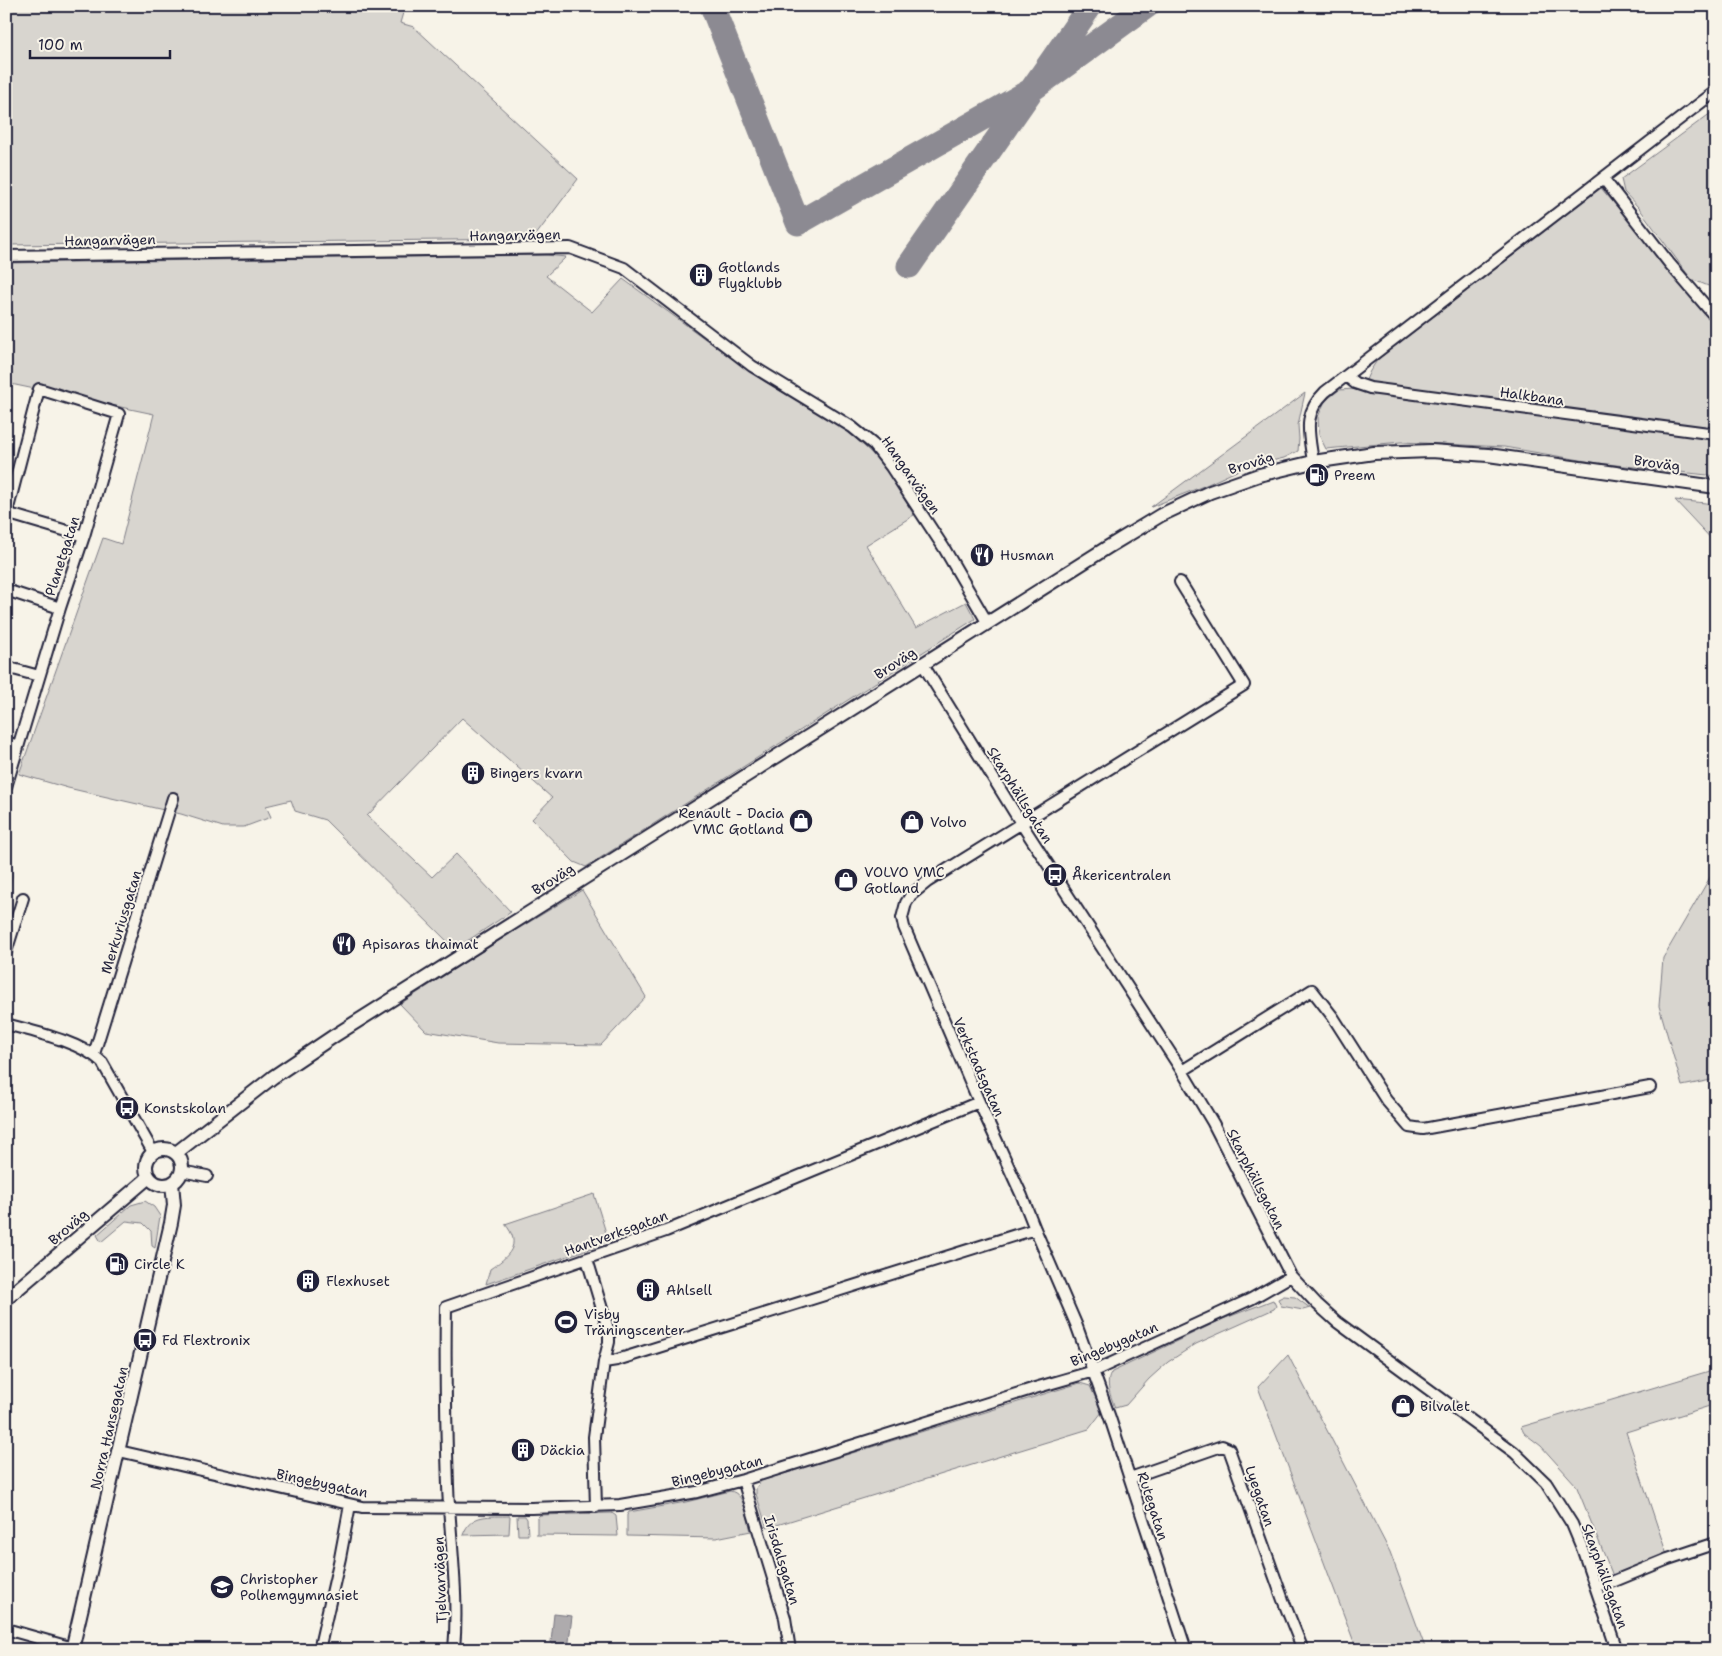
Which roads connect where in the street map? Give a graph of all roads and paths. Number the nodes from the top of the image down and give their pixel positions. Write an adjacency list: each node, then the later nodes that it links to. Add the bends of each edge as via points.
1 (1716, 91): 2 (street)
2 (1603, 178): 4 (street, via 1670,263); 5 (street)
3 (6, 256): 14 (street, Hangarvägen, via 570,248 624,268 752,366 852,426 874,445 944,548)
4 (1716, 314)
5 (1346, 376): 6 (street, Halkbana, via 1370,388); 7 (street, via 1324,392 1312,407 1309,428)
6 (1716, 434)
7 (1313, 462): 8 (main road, Broväg, via 1374,453 1432,451 1488,455); 14 (main road, Broväg, via 1238,482 1161,515)
8 (1716, 486)
9 (6, 514): 10 (street); 10 (street, Planetgatan, via 39,389 119,414)
10 (84, 536): 13 (street, Planetgatan)
11 (1180, 582): 22 (street, via 1244,686)
12 (6, 590): 13 (street)
13 (60, 608): 17 (street, Planetgatan)
14 (987, 622): 15 (main road, Broväg)
15 (922, 663): 22 (street, Skarphällsgatan); 31 (main road, Broväg, via 334,1036 273,1077)
16 (6, 667): 17 (street)
17 (39, 676): 19 (street, Planetgatan)
18 (6, 742): 19 (street)
19 (18, 746): 20 (street, Planetgatan)
20 (6, 787)
21 (173, 798): 26 (street, Merkuriusgatan)
22 (1021, 823): 27 (street, Skarphällsgatan); 29 (street, Verkstadsgatan, via 927,882 911,895 903,909 902,918 910,943)
23 (23, 898): 24 (street)
24 (6, 952)
25 (6, 1024): 26 (street)
26 (94, 1054): 30 (street, via 102,1062)
27 (1182, 1071): 28 (street, via 1312,990 1386,1100 1409,1127 1423,1129); 38 (street, Skarphällsgatan, via 1213,1123)
28 (1650, 1087)
29 (979, 1102): 36 (street, Verkstadsgatan); 37 (street, Hantverksgatan, via 684,1224)
30 (153, 1152): 31 (main road, via 164,1149); 33 (main road, via 146,1164)
31 (176, 1153): 32 (main road)
32 (181, 1170): 34 (street); 35 (main road)
33 (149, 1176): 35 (main road, via 160,1184); 39 (main road, Broväg)
34 (207, 1176)
35 (172, 1183): 42 (main road, Norra Hansegatan, via 174,1205 171,1223)
36 (1035, 1229): 40 (street); 41 (street, Verkstadsgatan)
37 (587, 1259): 40 (street, via 609,1332); 47 (street, Hantverksgatan, via 446,1307)
38 (1291, 1276): 41 (street, Bingebygatan, via 1251,1299); 49 (street, Skarphällsgatan, via 1337,1322 1534,1469 1572,1524)
39 (6, 1299)
40 (604, 1362): 46 (street, via 594,1437)
41 (1094, 1371): 43 (street, Rutegatan); 44 (street, Bingebygatan)
42 (119, 1451): 45 (street, Bingebygatan); 51 (main road, Norra Hansegatan)
43 (1130, 1478): 55 (street, Rutegatan); 56 (street, Lyegatan, via 1222,1446 1229,1449)
44 (743, 1480): 46 (street, Bingebygatan, via 651,1501); 54 (street, Irisdalsgatan, via 785,1618)
45 (350, 1506): 47 (street, Bingebygatan); 52 (street)
46 (596, 1507): 47 (street, Bingebygatan)
47 (450, 1508): 53 (street, Tjelvarvägen, via 456,1596)
48 (1716, 1544): 49 (street)
49 (1596, 1586): 57 (street, Skarphällsgatan)
50 (6, 1630): 51 (street)
51 (72, 1649)
52 (319, 1650)
53 (454, 1650)
54 (790, 1650)
55 (1186, 1650)
56 (1303, 1650)
57 (1617, 1650)

